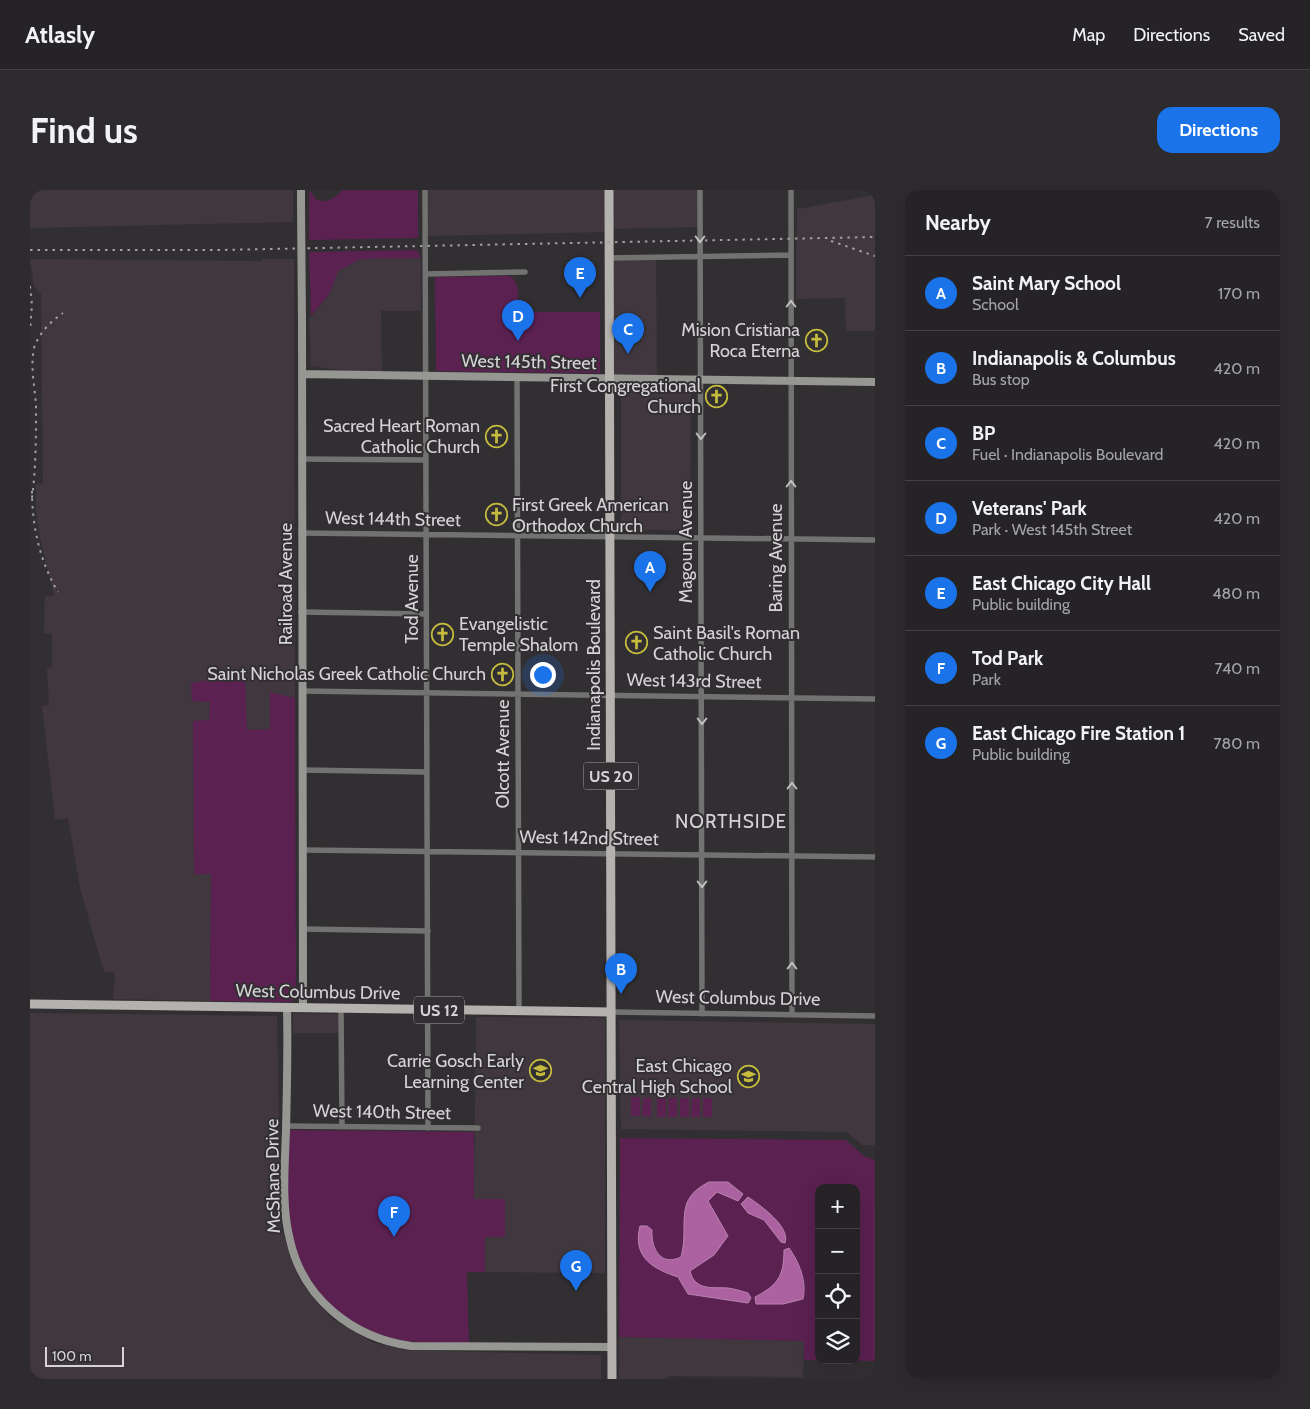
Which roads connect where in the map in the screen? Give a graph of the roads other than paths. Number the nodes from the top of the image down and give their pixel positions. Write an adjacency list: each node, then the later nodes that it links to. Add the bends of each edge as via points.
1 (301, 190): 11 (street, Railroad Avenue, bridge)
2 (425, 190): 10 (street, Tod Avenue)
3 (609, 190): 8 (main road, Indianapolis Boulevard / US 20)
4 (700, 190): 7 (street, Magoun Avenue, one-way to 7)
5 (791, 190): 6 (street, Baring Avenue)
6 (791, 255): 7 (street); 16 (street, Baring Avenue, one-way to 6)
7 (700, 257): 8 (street); 15 (street, Magoun Avenue)
8 (609, 258): 14 (main road, Indianapolis Boulevard / US 20)
9 (525, 272): 10 (street)
10 (426, 274): 12 (street, Tod Avenue)
11 (302, 374): 12 (street, West 145th Street); 18 (street, Railroad Avenue)
12 (426, 376): 13 (street, West 145th Street); 19 (street, Tod Avenue)
13 (517, 377): 14 (street, West 145th Street); 22 (street, Olcott Avenue)
14 (609, 378): 15 (street, West 145th Street); 23 (main road, Indianapolis Boulevard / US 20)
15 (701, 379): 16 (street, West 145th Street); 24 (street, Magoun Avenue, one-way to 24)
16 (791, 380): 17 (street, West 145th Street); 25 (street, Baring Avenue, one-way to 16)
17 (875, 382)
18 (301, 459): 19 (street); 20 (street, Railroad Avenue)
19 (426, 460): 21 (street, Tod Avenue)
20 (301, 533): 21 (street, West 144th Street); 27 (street, Railroad Avenue)
21 (426, 534): 22 (street, West 144th Street); 28 (street, Tod Avenue)
22 (518, 536): 23 (street, West 144th Street); 31 (street, Olcott Avenue)
23 (610, 537): 24 (street, West 144th Street); 32 (main road, Indianapolis Boulevard / US 20)
24 (701, 538): 25 (street, West 144th Street); 33 (street, Magoun Avenue)
25 (791, 539): 26 (street, West 144th Street); 34 (street, Baring Avenue)
26 (875, 540)
27 (301, 612): 28 (street); 29 (street, Railroad Avenue)
28 (426, 614): 30 (street, Tod Avenue)
29 (302, 691): 30 (street, West 143rd Street); 36 (street, Railroad Avenue)
30 (427, 693): 31 (street, West 143rd Street); 37 (street, Tod Avenue)
31 (518, 694): 32 (street, West 143rd Street); 40 (street, Olcott Avenue)
32 (610, 695): 33 (street, West 143rd Street); 41 (main road, Indianapolis Boulevard / US 20)
33 (702, 696): 34 (street, West 143rd Street); 42 (street, Magoun Avenue, one-way to 42)
34 (792, 698): 35 (street, West 143rd Street); 43 (street, Baring Avenue, one-way to 34)
35 (875, 699)
36 (302, 770): 37 (street); 38 (street, Railroad Avenue)
37 (427, 772): 39 (street, Tod Avenue)
38 (302, 850): 39 (street, West 142nd Street); 45 (street, Railroad Avenue)
39 (427, 851): 40 (street, West 142nd Street); 46 (street, Tod Avenue)
40 (518, 852): 41 (street, West 142nd Street); 52 (street, Olcott Avenue)
41 (611, 854): 42 (street, West 142nd Street); 53 (main road, Indianapolis Boulevard / US 20)
42 (702, 855): 43 (street, West 142nd Street); 54 (street, Magoun Avenue, one-way to 54)
43 (792, 856): 44 (street, West 142nd Street); 55 (street, Baring Avenue, one-way to 43)
44 (875, 857)
45 (302, 929): 46 (street); 49 (street, Railroad Avenue)
46 (428, 931): 51 (street, Tod Avenue)
47 (30, 1004): 48 (main road, West Columbus Drive / US 12)
48 (288, 1008): 49 (main road, West Columbus Drive / US 12); 57 (street, McShane Drive)
49 (303, 1008): 50 (main road, West Columbus Drive / US 12)
50 (341, 1009): 51 (main road, West Columbus Drive / US 12); 58 (street)
51 (428, 1010): 52 (main road, West Columbus Drive / US 12); 59 (street, Tod Avenue)
52 (519, 1011): 53 (main road, West Columbus Drive / US 12)
53 (611, 1012): 54 (street, West Columbus Drive); 61 (main road, Indianapolis Boulevard)
54 (702, 1014): 55 (street, West Columbus Drive)
55 (792, 1015): 56 (street, West Columbus Drive)
56 (875, 1016)
57 (286, 1126): 58 (street, West 140th Street); 61 (street, McShane Drive, via 286,1210 292,1248 315,1293 347,1323 376,1338 411,1346)
58 (342, 1127): 59 (street, West 140th Street)
59 (428, 1128): 60 (street, West 140th Street)
60 (478, 1128)
61 (612, 1347): 62 (main road, Indianapolis Boulevard)
62 (612, 1379)

